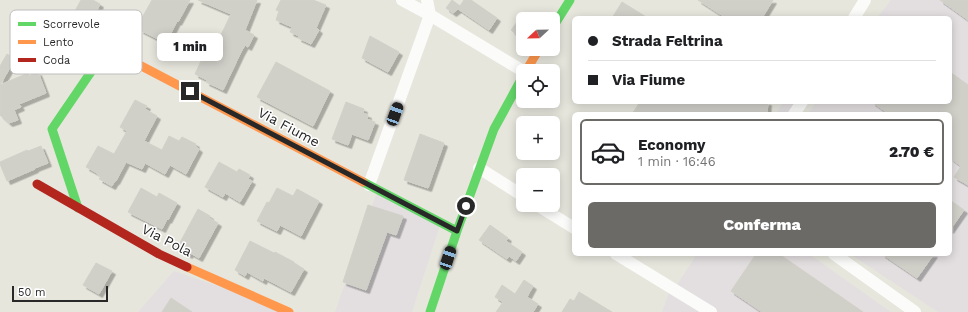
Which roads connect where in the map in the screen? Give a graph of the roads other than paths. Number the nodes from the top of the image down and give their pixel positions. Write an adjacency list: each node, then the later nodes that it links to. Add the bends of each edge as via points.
1 (402, 0): 5 (street)
2 (427, 0): 5 (street)
3 (570, 0): 6 (street)
4 (865, 0): 7 (street)
5 (430, 15): 9 (street); 14 (street)
6 (560, 16)
7 (855, 16)
8 (142, 66): 14 (street, Via Fiume)
9 (516, 66)
10 (89, 74): 16 (street, Via Fiume, via 52,129)
11 (516, 89): 12 (street, via 494,129)
12 (479, 168): 15 (street); 19 (street)
13 (37, 184): 16 (street, Via Pola)
14 (369, 185): 19 (street, Via Fiume)
15 (516, 192)
16 (78, 208): 22 (street, Via Pola, via 159,254)
17 (548, 212): 18 (street)
18 (572, 227)
19 (457, 231): 23 (street)
20 (619, 256): 24 (street)
21 (837, 256): 25 (street)
22 (289, 312)
23 (430, 312)
24 (711, 312)
25 (915, 312)

